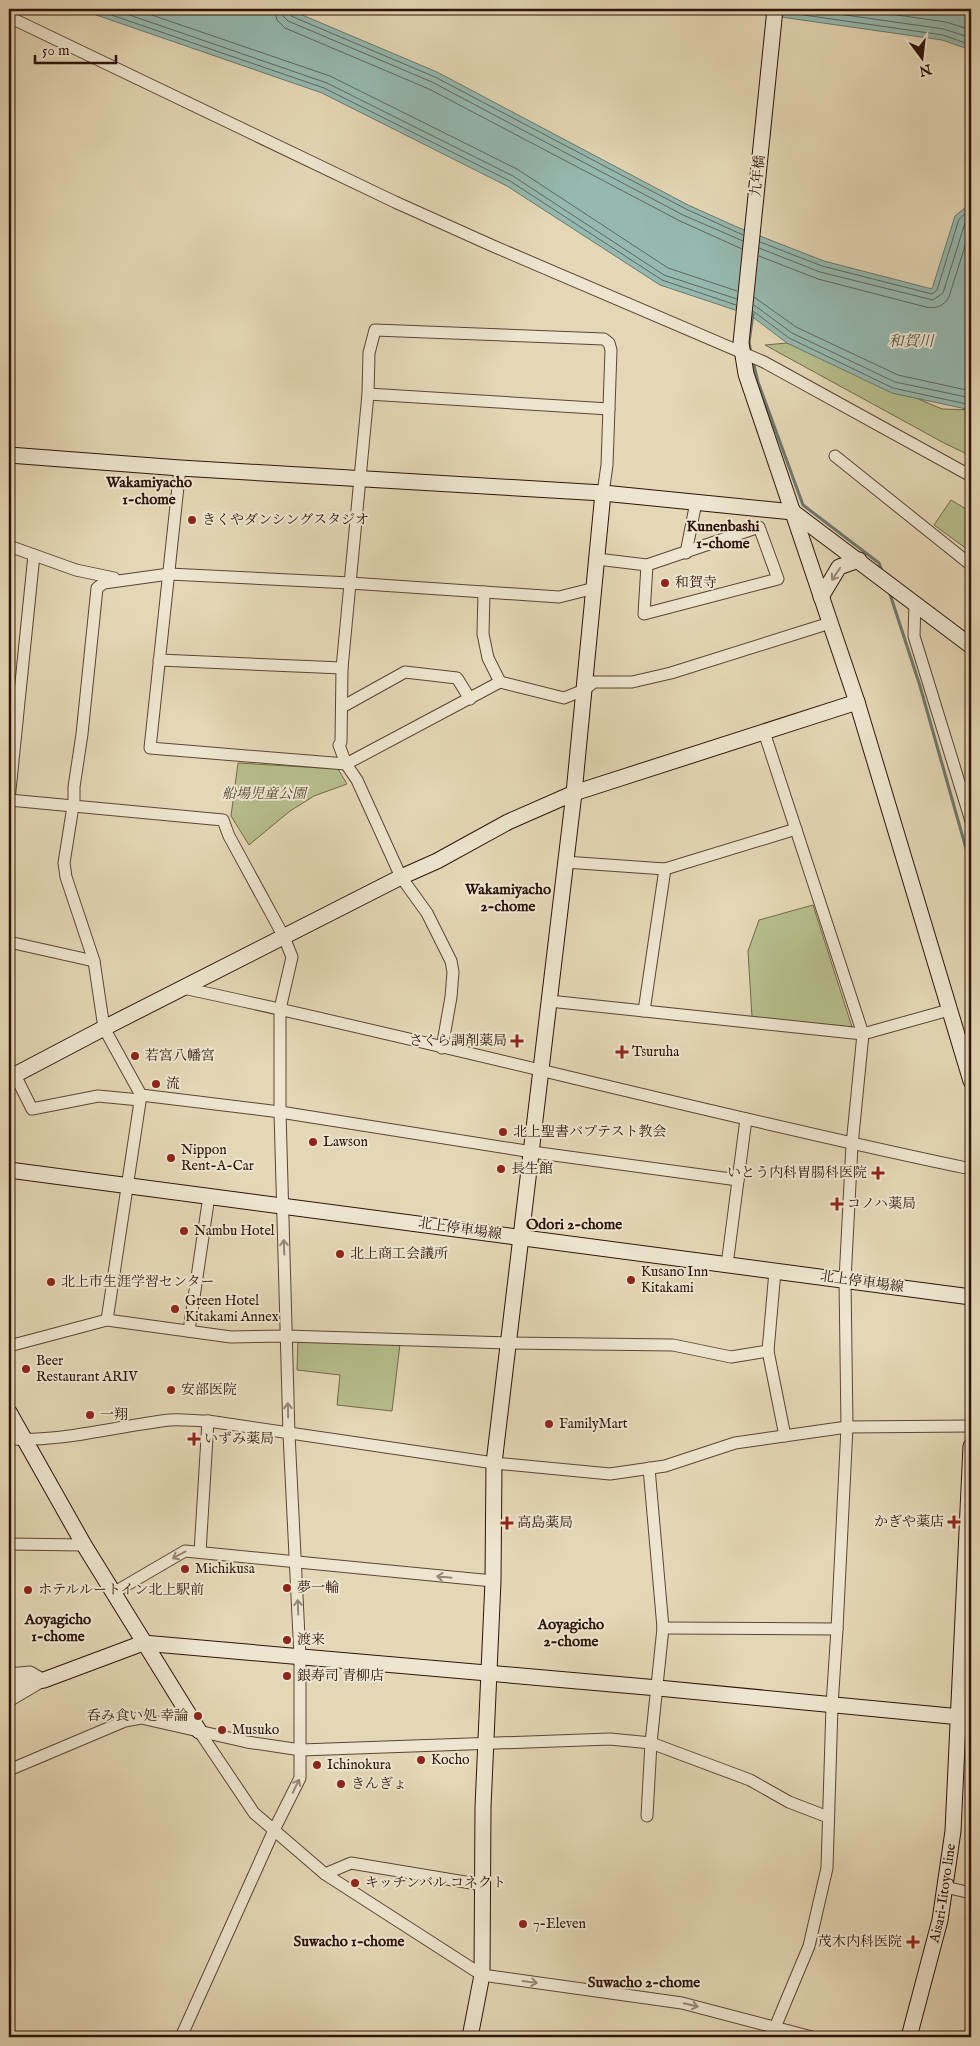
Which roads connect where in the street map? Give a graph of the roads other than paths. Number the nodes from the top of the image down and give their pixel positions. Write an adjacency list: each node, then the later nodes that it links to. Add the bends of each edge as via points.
1 (774, 9): 3 (street, 九年橋)
2 (9, 17): 3 (street, via 395,202 493,246)
3 (742, 348): 9 (street); 13 (street, 九年橋, via 746,374)
4 (368, 394): 5 (street); 5 (street, via 369,353 375,330 604,339 611,350); 10 (street)
5 (609, 409): 11 (street)
6 (9, 455): 8 (street)
7 (835, 456): 20 (street)
8 (180, 468): 10 (street); 21 (street)
9 (971, 476)
10 (359, 479): 11 (street); 23 (street)
11 (603, 493): 12 (street); 17 (street)
12 (696, 502): 13 (street); 15 (street)
13 (794, 512): 18 (street); 26 (street, 九年橋)
14 (9, 546): 16 (street)
15 (686, 553): 19 (street); 19 (street, via 759,527 778,579 644,614)
16 (34, 555): 22 (street, via 76,570); 40 (street)
17 (597, 559): 19 (street); 24 (street)
18 (859, 560): 26 (street, one-way to 26, via 839,567); 27 (street)
19 (647, 565)
20 (971, 565)
21 (169, 574): 22 (street); 23 (street); 30 (street)
22 (122, 580): 41 (street, via 104,583 97,588)
23 (350, 583): 25 (street); 31 (street)
24 (595, 588): 25 (street, via 559,597); 33 (street)
25 (484, 592): 32 (street, via 483,634 488,658)
26 (822, 597): 28 (street, 九年橋)
27 (915, 603): 29 (street); 42 (street, via 914,636)
28 (830, 623): 33 (street, via 671,673 632,682 594,682); 35 (street, 九年橋)
29 (971, 646)
30 (159, 660): 31 (street); 38 (street, via 150,748)
31 (342, 668): 36 (street)
32 (500, 682): 33 (street, via 564,698); 34 (street)
33 (584, 690): 39 (street)
34 (470, 699): 36 (street, via 457,678 406,672); 38 (street)
35 (857, 702): 37 (street); 53 (street, 九年橋)
36 (342, 707): 38 (street, via 339,745)
37 (764, 732): 39 (street); 43 (street)
38 (346, 764): 46 (street, via 358,780)
39 (574, 793): 44 (street); 46 (street, via 508,822 437,862)
40 (9, 800): 41 (street)
41 (73, 807): 47 (street, via 223,820); 49 (street, via 64,863 66,878)
42 (971, 817)
43 (796, 829): 45 (street); 56 (street)
44 (565, 862): 45 (street); 51 (street)
45 (665, 870): 54 (street)
46 (401, 877): 47 (street); 58 (street, via 427,913 451,961 451,997)
47 (284, 937): 50 (street); 52 (street, via 292,957)
48 (9, 942): 49 (street)
49 (94, 961): 55 (street)
50 (183, 988): 52 (street); 55 (street)
51 (549, 1001): 54 (street); 59 (street)
52 (280, 1009): 58 (street); 63 (street)
53 (949, 1010): 56 (street); 57 (street, 九年橋)
54 (644, 1011): 56 (street)
55 (104, 1028): 60 (street); 62 (street)
56 (863, 1034): 65 (street)
57 (965, 1041): 61 (street, 九年橋)
58 (442, 1048): 59 (street)
59 (540, 1070): 64 (street); 66 (street)
60 (11, 1077): 62 (street, via 32,1109 98,1096)
61 (971, 1081)
62 (140, 1097): 63 (street); 70 (street)
63 (280, 1112): 66 (street); 72 (street)
64 (746, 1119): 65 (street); 69 (street)
65 (852, 1144): 67 (street); 76 (street)
66 (532, 1152): 69 (street); 73 (street)
67 (971, 1169)
68 (9, 1170): 70 (street, 北上停車場線)
69 (738, 1180): 74 (street)
70 (127, 1185): 71 (street, 北上停車場線); 78 (street)
71 (208, 1196): 72 (street, 北上停車場線); 79 (street)
72 (282, 1206): 73 (street, 北上停車場線); 80 (street, one-way to 72)
73 (520, 1237): 74 (street, 北上停車場線); 81 (street)
74 (727, 1264): 75 (street, 北上停車場線)
75 (775, 1271): 76 (street, 北上停車場線); 83 (street)
76 (845, 1280): 77 (street, 北上停車場線); 87 (street)
77 (971, 1297)
78 (107, 1320): 79 (street); 82 (street)
79 (190, 1331): 80 (street, via 231,1337)
80 (286, 1336): 81 (street); 88 (street, one-way to 80)
81 (508, 1342): 83 (street, via 672,1345 730,1357); 93 (street)
82 (9, 1346)
83 (768, 1351): 89 (street)
84 (9, 1412): 91 (street)
85 (208, 1421): 88 (street); 91 (street, via 171,1420); 98 (street)
86 (971, 1426): 87 (street)
87 (847, 1427): 89 (street); 103 (street)
88 (289, 1434): 93 (street); 99 (street)
89 (784, 1436): 94 (street, via 735,1443 665,1466)
90 (9, 1439): 91 (street)
91 (24, 1440): 97 (street)
92 (971, 1446): 95 (street, Aisari-Iitoyo line)
93 (494, 1463): 94 (street, via 610,1474); 100 (street)
94 (649, 1468): 102 (street)
95 (970, 1484): 113 (street, Aisari-Iitoyo line)
96 (9, 1544): 97 (street)
97 (84, 1545): 101 (street)
98 (200, 1552): 99 (street); 101 (street, one-way to 101, via 185,1551)
99 (296, 1562): 100 (street, one-way to 99); 105 (street, one-way to 99)
100 (493, 1581): 107 (street)
101 (113, 1593): 104 (street)
102 (663, 1628): 103 (street); 110 (street)
103 (837, 1629): 112 (street)
104 (143, 1643): 105 (street); 108 (street); 114 (street)
105 (300, 1657): 107 (street); 117 (street)
106 (9, 1674): 108 (street, via 30,1672)
107 (488, 1674): 110 (street); 115 (street)
108 (44, 1680): 109 (street); 111 (street)
109 (9, 1684)
110 (658, 1688): 112 (street); 116 (street)
111 (9, 1701)
112 (832, 1706): 113 (street); 120 (street)
113 (965, 1718): 124 (street, Aisari-Iitoyo line)
114 (200, 1731): 117 (street); 118 (street, via 141,1718 125,1721); 121 (street, via 254,1813)
115 (484, 1742): 116 (street, via 610,1739); 117 (street); 123 (street)
116 (651, 1743): 119 (street); 120 (street, via 750,1780 789,1802)
117 (301, 1750): 121 (street, one-way to 117, via 300,1778)
118 (9, 1770)
119 (647, 1816)
120 (828, 1816): 127 (street, via 828,1868 809,1946)
121 (274, 1830): 122 (street); 128 (street)
122 (325, 1874): 123 (street, via 351,1863); 126 (street)
123 (483, 1885): 126 (street)
124 (945, 1887): 125 (street); 131 (street, Aisari-Iitoyo line, via 940,1920)
125 (971, 1893)
126 (482, 1976): 127 (street, one-way to 127, via 682,2003); 129 (street)
127 (774, 2032): 130 (street)
128 (181, 2037)
129 (470, 2037)
130 (812, 2037)
131 (909, 2037)

